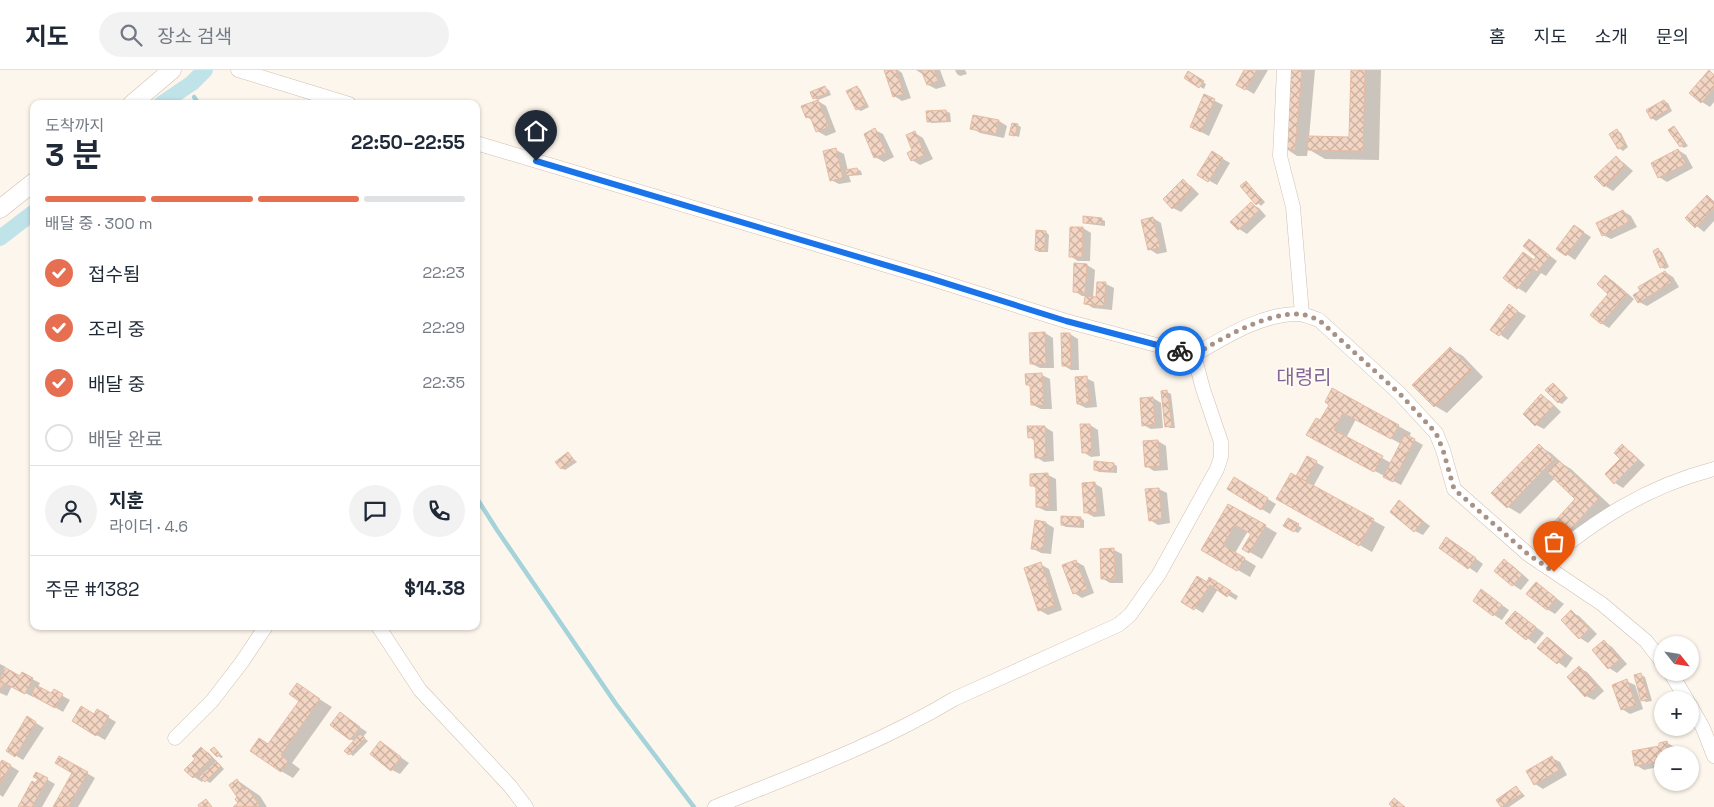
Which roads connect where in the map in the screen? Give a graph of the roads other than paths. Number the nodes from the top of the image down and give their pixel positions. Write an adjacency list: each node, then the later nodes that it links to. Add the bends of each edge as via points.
1 (172, 70): 4 (street)
2 (238, 70): 5 (street)
3 (1284, 70): 9 (street, via 1280,156 1293,207)
4 (137, 100)
5 (335, 100)
6 (480, 144): 10 (street, via 1066,321)
7 (30, 185): 8 (street)
8 (0, 209)
9 (1302, 314): 10 (street, via 1251,325); 12 (street, via 1319,320 1400,394 1436,433 1454,489)
10 (1194, 355): 20 (street, via 1221,442 1221,458 1158,574 1130,615 1118,625 954,699 850,752)
11 (1714, 469): 12 (street, via 1646,492 1578,534)
12 (1542, 564): 15 (street, via 1602,604)
13 (263, 630): 17 (street, via 212,701)
14 (381, 630): 19 (street, via 420,690)
15 (1654, 652)
16 (1699, 721): 18 (street)
17 (176, 738)
18 (1714, 756)
19 (526, 807)
20 (716, 807)

